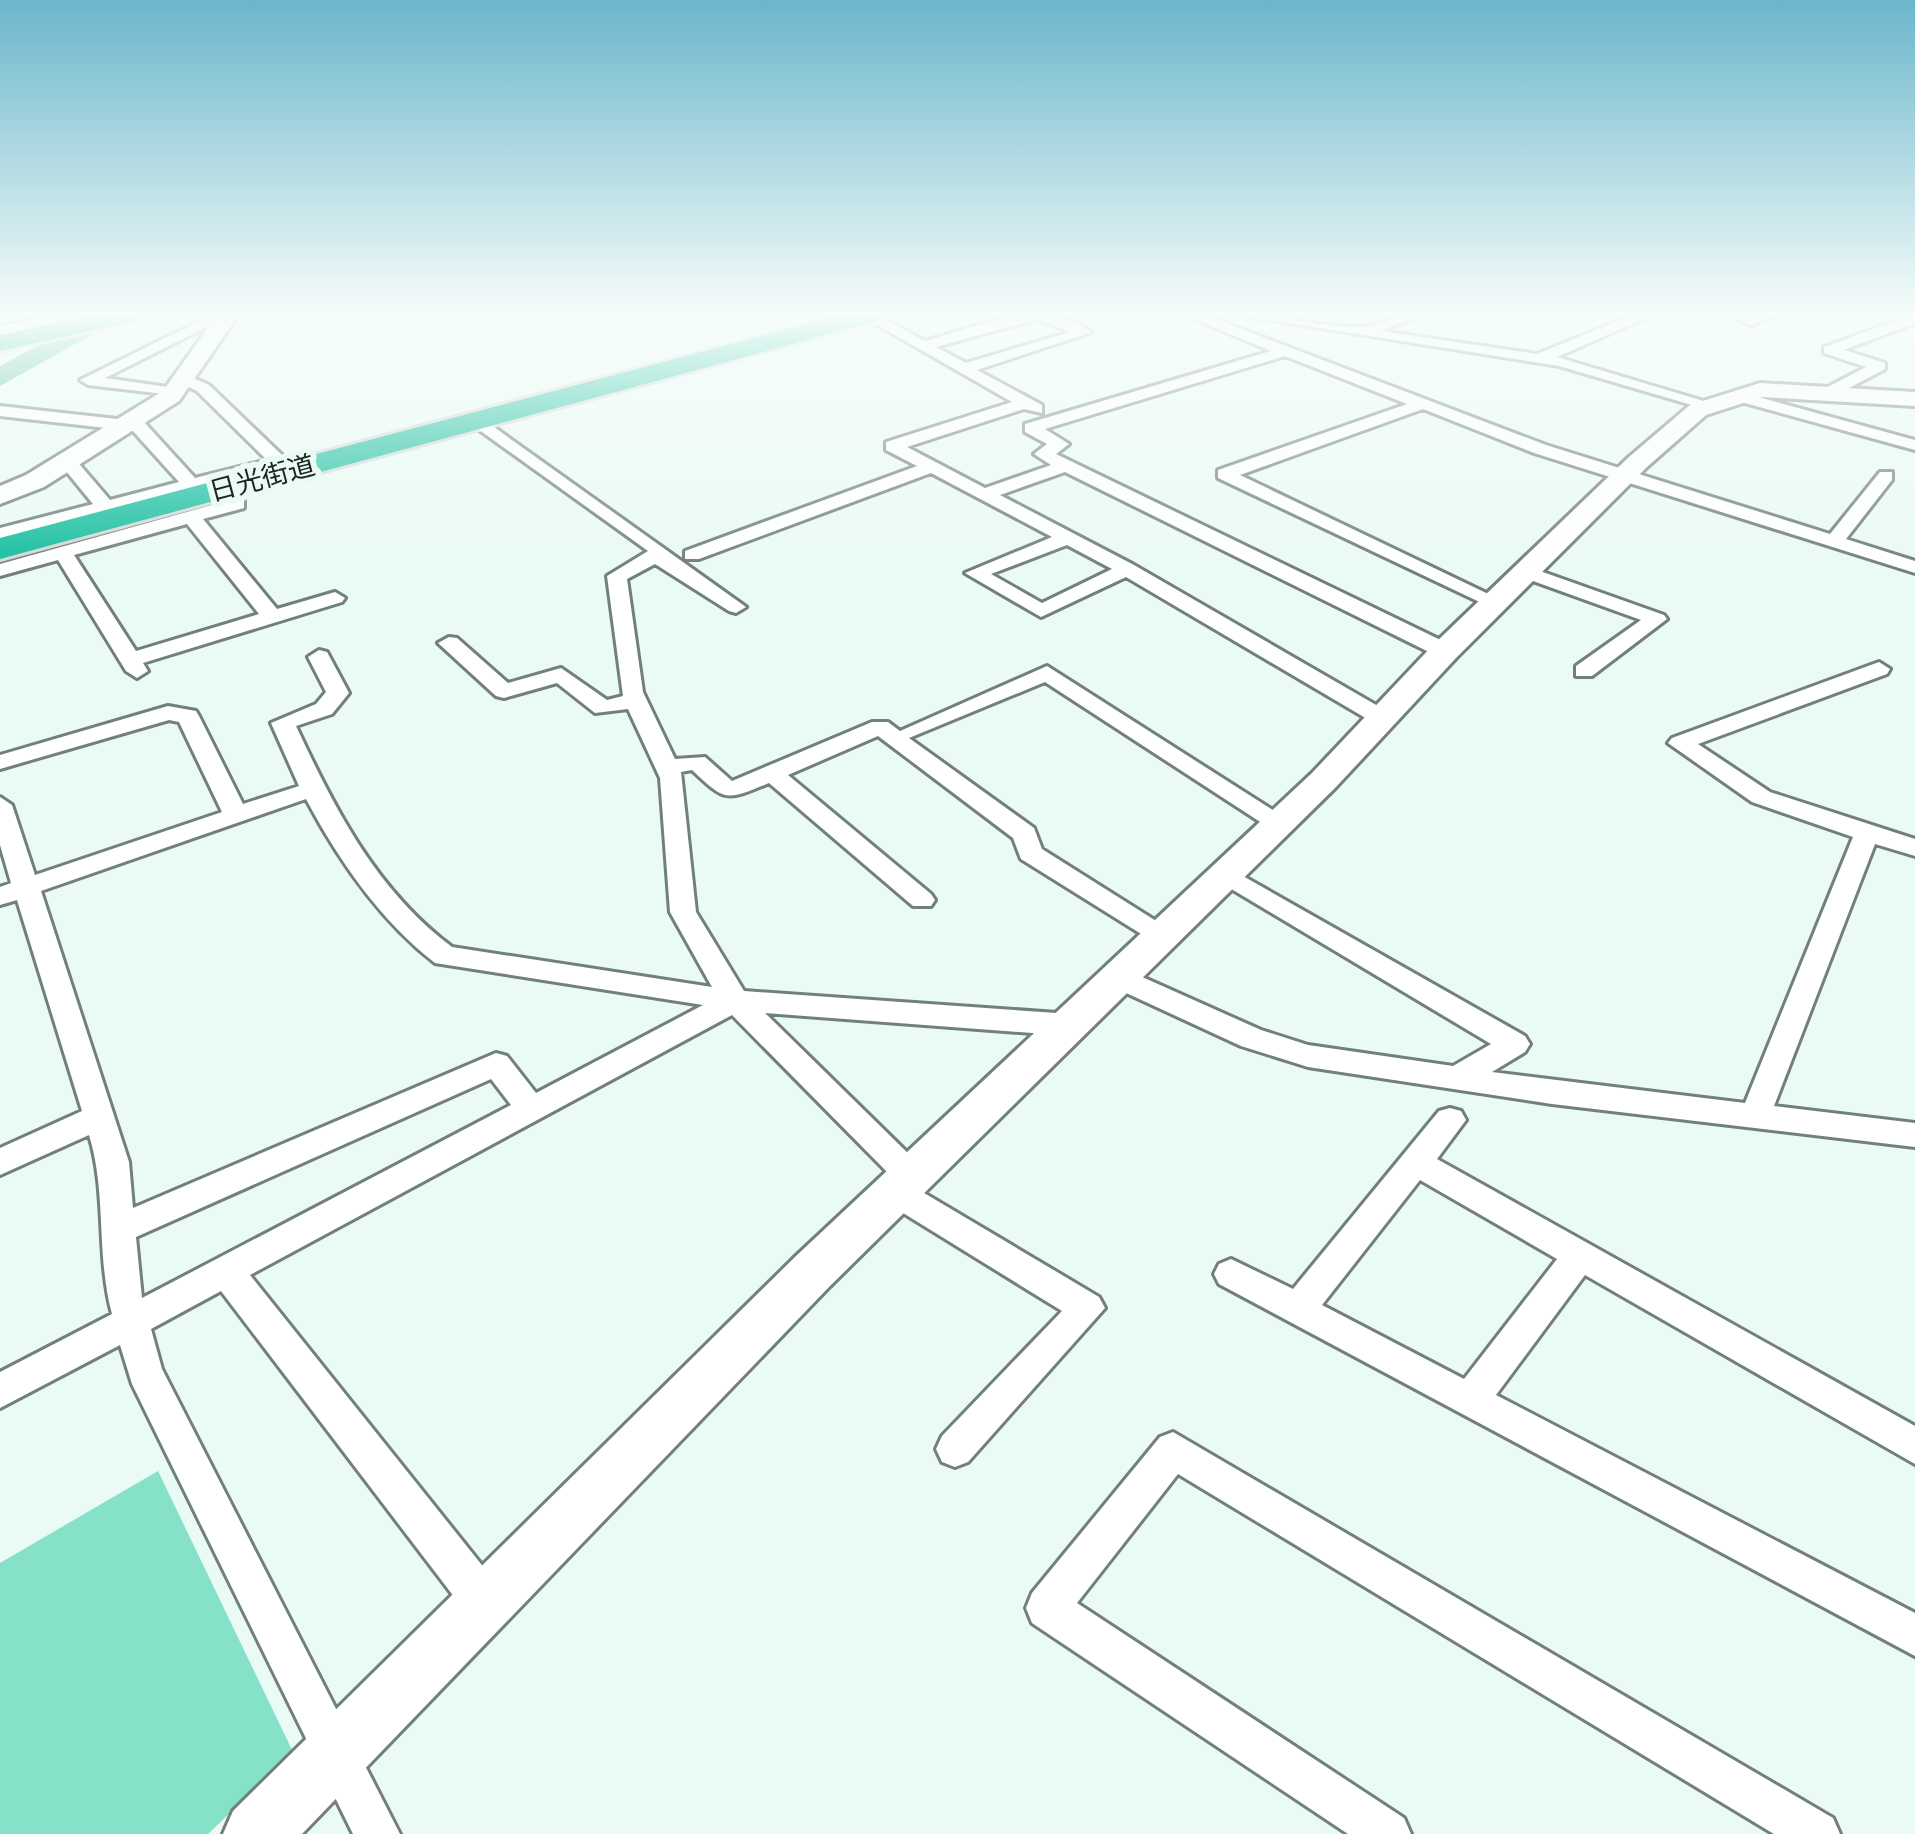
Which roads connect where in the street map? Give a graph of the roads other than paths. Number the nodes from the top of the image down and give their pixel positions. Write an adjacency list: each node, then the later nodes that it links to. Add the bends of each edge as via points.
1 (162, 400): 15 (street)
2 (215, 400): 22 (street, via 279,462)
3 (553, 400): 14 (highway, 日光街道)
4 (1019, 400): 10 (street)
5 (1121, 400): 13 (street)
6 (1416, 400): 11 (street)
7 (1715, 400): 9 (street)
8 (1733, 400): 9 (street)
9 (1724, 402): 16 (street); 21 (street)
10 (1025, 403): 13 (street); 19 (street, via 892,446)
11 (1426, 403): 21 (street); 38 (street, via 1224,474)
12 (0, 411): 15 (street)
13 (1055, 419): 18 (street, via 1031,428 1060,444 1043,454)
14 (477, 420): 31 (highway, 日光街道); 33 (street, via 662,552)
15 (128, 424): 17 (street); 22 (street)
16 (1915, 445)
17 (68, 462): 24 (street); 26 (street)
18 (1067, 465): 23 (street); 43 (street)
19 (931, 466): 23 (street); 34 (street)
20 (1886, 476): 30 (street)
21 (1623, 477): 30 (street); 38 (street)
22 (191, 484): 26 (street)
23 (985, 494): 29 (street)
24 (0, 496)
25 (237, 504): 27 (street)
26 (105, 506): 28 (street)
27 (191, 517): 32 (street); 41 (street)
28 (0, 534)
29 (1068, 538): 36 (street); 36 (street, via 975,573 1041,611)
30 (1833, 543): 35 (street)
31 (0, 549)
32 (63, 553): 37 (street); 41 (street, via 133,665)
33 (655, 555): 40 (street); 47 (street, via 617,576)
34 (692, 555)
35 (1915, 567)
36 (1127, 569): 48 (street)
37 (0, 570)
38 (1510, 587): 43 (street); 46 (street, via 1657,619)
39 (335, 598): 41 (street)
40 (736, 607)
41 (272, 617)
42 (448, 643): 47 (street, via 504,691 561,675 603,708)
43 (1445, 651): 48 (street)
44 (319, 657): 53 (street, via 338,693 324,709 283,723)
45 (1879, 669): 57 (street, via 1680,743 1761,797)
46 (1585, 671)
47 (636, 700): 51 (street)
48 (1382, 718): 56 (street)
49 (911, 731): 56 (street, via 1047,673)
50 (0, 762): 55 (street, via 168,713 188,716)
51 (668, 766): 52 (street, via 697,762 729,791); 64 (street, via 683,912)
52 (772, 773): 61 (street); 62 (street, via 880,727 1025,834 1030,853)
53 (313, 789): 55 (street); 64 (street, via 348,853 445,956)
54 (0, 805): 60 (street)
55 (236, 815): 60 (street)
56 (1280, 823): 59 (street)
57 (1867, 833): 58 (street); 68 (street)
58 (1915, 848)
59 (1227, 875): 62 (street); 66 (street, via 1515,1044)
60 (13, 891): 69 (street)
61 (922, 899)
62 (1162, 938): 63 (street)
63 (1120, 979): 65 (street); 66 (street, via 1308,1056)
64 (735, 1001): 65 (street); 67 (street); 74 (street)
65 (1071, 1024): 74 (street)
66 (1455, 1079): 68 (street)
67 (533, 1111): 75 (street, via 496,1064); 77 (street)
68 (1755, 1116): 71 (street)
69 (99, 1117): 72 (street); 75 (street)
70 (1450, 1120): 73 (street)
71 (1915, 1135)
72 (0, 1162)
73 (1416, 1162): 76 (street); 79 (street)
74 (902, 1183): 84 (street, via 1088,1308); 85 (street)
75 (119, 1229): 80 (street)
76 (1580, 1255): 82 (street); 83 (street)
77 (226, 1270): 80 (street); 85 (street)
78 (1232, 1274): 79 (street)
79 (1298, 1309): 82 (street)
80 (131, 1320): 81 (street); 87 (street, via 145,1372)
81 (0, 1391)
82 (1470, 1400): 86 (street)
83 (1915, 1446)
84 (955, 1449)
85 (486, 1604): 87 (street)
86 (1915, 1635)
87 (334, 1757): 88 (street); 89 (street)
88 (256, 1834)
89 (377, 1834)
90 (1388, 1834): 91 (street, via 1047,1607 1173,1450)
91 (1817, 1834)

